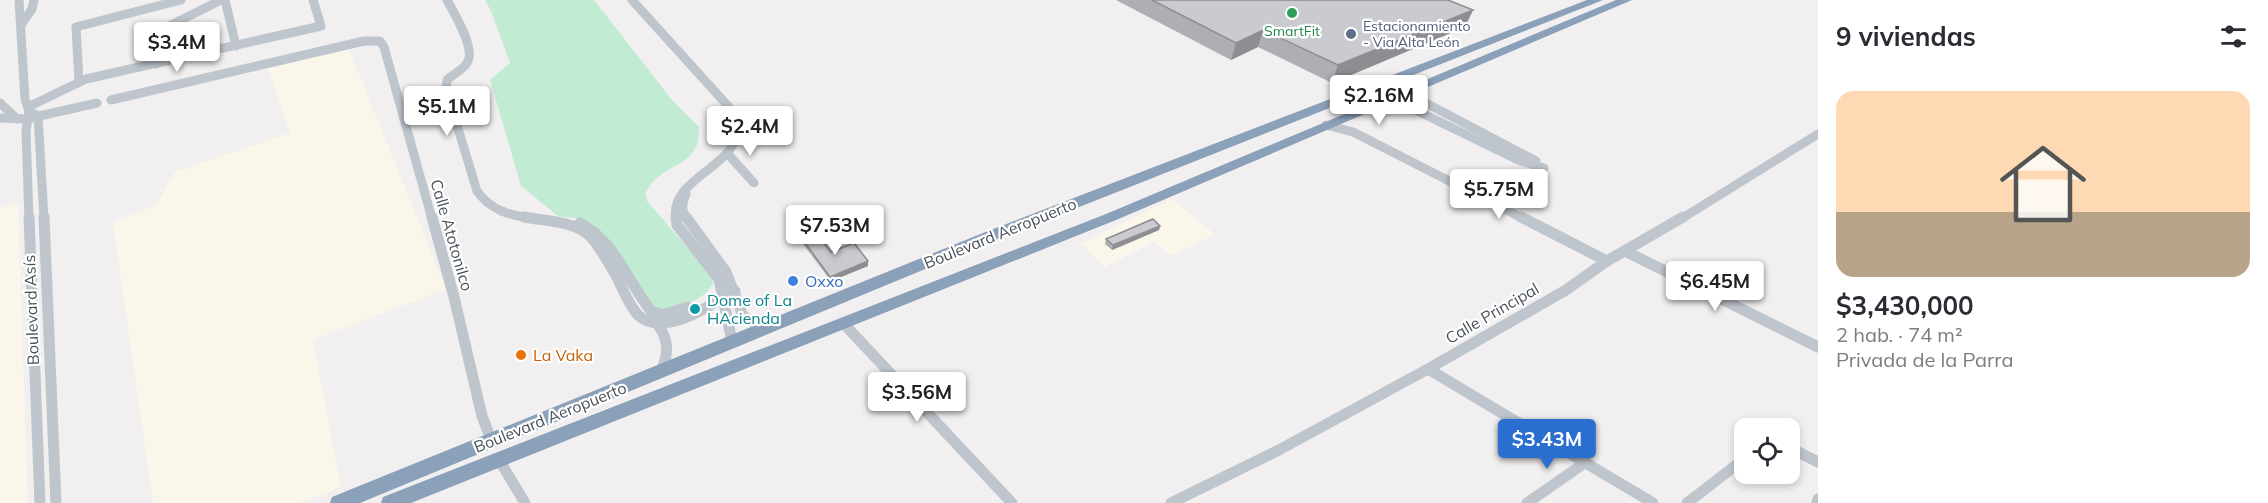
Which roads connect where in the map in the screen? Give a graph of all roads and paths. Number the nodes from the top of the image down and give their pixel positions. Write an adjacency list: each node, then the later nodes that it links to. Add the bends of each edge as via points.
1 (19, 0): 10 (street)
2 (34, 0): 10 (street)
3 (181, 0): 13 (street, via 76,27)
4 (223, 0): 11 (street); 12 (street, via 153,34)
5 (313, 0): 11 (street, via 321,26)
6 (447, 0): 41 (street, via 467,40 469,55 467,63 447,80 446,89 477,191 488,207 584,231 622,275 628,302 636,314 645,320)
7 (632, 0): 24 (street, via 734,114 738,128)
8 (1596, 0): 29 (highway, Boulevard Aeropuerto)
9 (1626, 0): 14 (highway, Boulevard Aeropuerto)
10 (21, 25): 19 (street)
11 (236, 46): 12 (street)
12 (156, 64): 13 (street)
13 (79, 81): 19 (street)
14 (1405, 92): 15 (highway, Boulevard Aeropuerto); 15 (street, via 1544,168 1518,160)
15 (1391, 98): 21 (highway, Boulevard Aeropuerto)
16 (111, 100): 49 (street, Calle Atotonilco, via 378,39 384,47 454,297 482,416)
17 (0, 103): 19 (street)
18 (97, 103): 19 (street)
19 (28, 115): 20 (street); 26 (street, Boulevard Asís); 27 (street, Boulevard Asís)
20 (0, 118)
21 (1342, 118): 22 (highway, Boulevard Aeropuerto); 25 (street)
22 (1326, 125): 25 (street, via 1353,132); 33 (highway, Boulevard Aeropuerto)
23 (1818, 134): 36 (street, Calle Principal)
24 (729, 152): 28 (street); 34 (street, via 691,188 682,204)
25 (1402, 156): 37 (street)
26 (41, 159): 27 (street); 30 (street, Boulevard Asís)
27 (27, 164): 31 (street, Boulevard Asís)
28 (754, 183)
29 (1099, 193): 32 (highway, Boulevard Aeropuerto); 33 (highway, via 1077,213 1087,219)
30 (43, 197): 31 (street); 40 (street, Boulevard Asís)
31 (29, 201): 42 (street, Boulevard Asís)
32 (1042, 216): 35 (highway, via 1058,218 1063,223); 44 (highway, Boulevard Aeropuerto)
33 (1111, 218): 35 (highway, Boulevard Aeropuerto)
34 (700, 244): 38 (street); 39 (street, via 719,279)
35 (1044, 244): 43 (highway, Boulevard Aeropuerto)
36 (1625, 251): 37 (street, Calle Principal); 46 (street)
37 (1607, 261): 47 (street, Calle Principal, via 1566,290)
38 (734, 289): 39 (street); 44 (street, via 743,316)
39 (722, 294): 41 (street, via 688,315); 45 (street)
40 (48, 318): 42 (street); 55 (street, Boulevard Asís)
41 (660, 319): 48 (street, via 669,342)
42 (34, 323): 54 (street, Boulevard Asís)
43 (844, 324): 49 (highway, Boulevard Aeropuerto); 59 (street)
44 (764, 328): 45 (highway, Boulevard Aeropuerto)
45 (732, 341): 48 (highway, Boulevard Aeropuerto)
46 (1818, 347)
47 (1428, 369): 51 (street); 60 (street, Calle Principal)
48 (661, 372): 49 (highway, Boulevard Aeropuerto)
49 (495, 450): 56 (highway, Boulevard Aeropuerto); 57 (highway, Boulevard Aeropuerto); 58 (street, Calle Atotonilco)
50 (1800, 453): 52 (street)
51 (1586, 462): 61 (street); 62 (street)
52 (1818, 462)
53 (1734, 467): 63 (street)
54 (40, 503)
55 (56, 503)
56 (339, 503)
57 (390, 503)
58 (525, 503)
59 (1012, 503)
60 (1171, 503)
61 (1527, 503)
62 (1653, 503)
63 (1688, 503)

